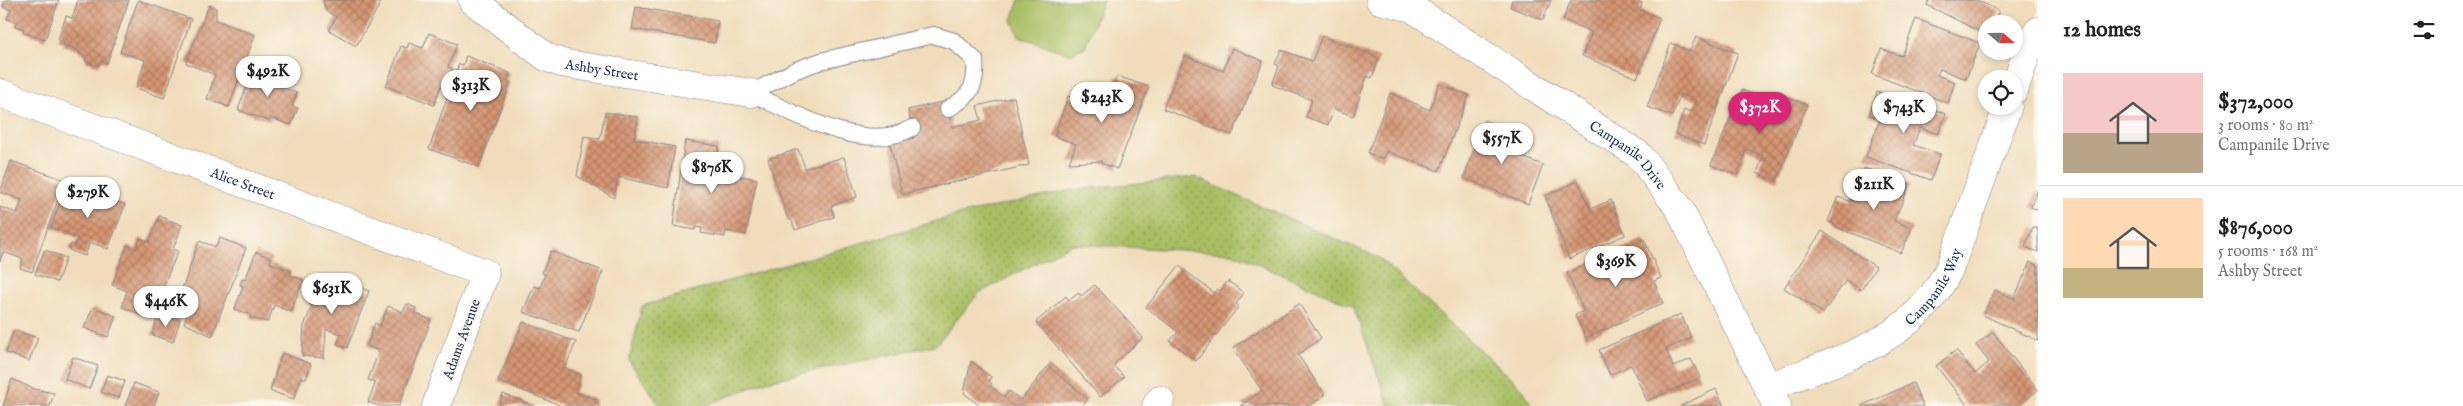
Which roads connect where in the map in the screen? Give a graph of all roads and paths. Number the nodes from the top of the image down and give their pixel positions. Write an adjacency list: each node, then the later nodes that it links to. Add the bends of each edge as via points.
1 (472, 0): 6 (street, Ashby Street, via 546,58)
2 (1380, 0): 11 (street, Campanile Drive, via 1412,8 1639,155 1679,208)
3 (2038, 31): 4 (street)
4 (2021, 70)
5 (0, 93): 10 (street, Alice Street)
6 (751, 93): 7 (lane, via 821,61 934,35 954,41 975,60 976,80 958,104); 9 (lane, via 831,130 877,137)
7 (948, 109)
8 (2005, 115): 11 (street, Campanile Way, via 1950,267 1942,286 1929,303 1915,318 1889,336)
9 (912, 128)
10 (485, 273): 12 (street, Adams Avenue)
11 (1773, 397)
12 (436, 406)

